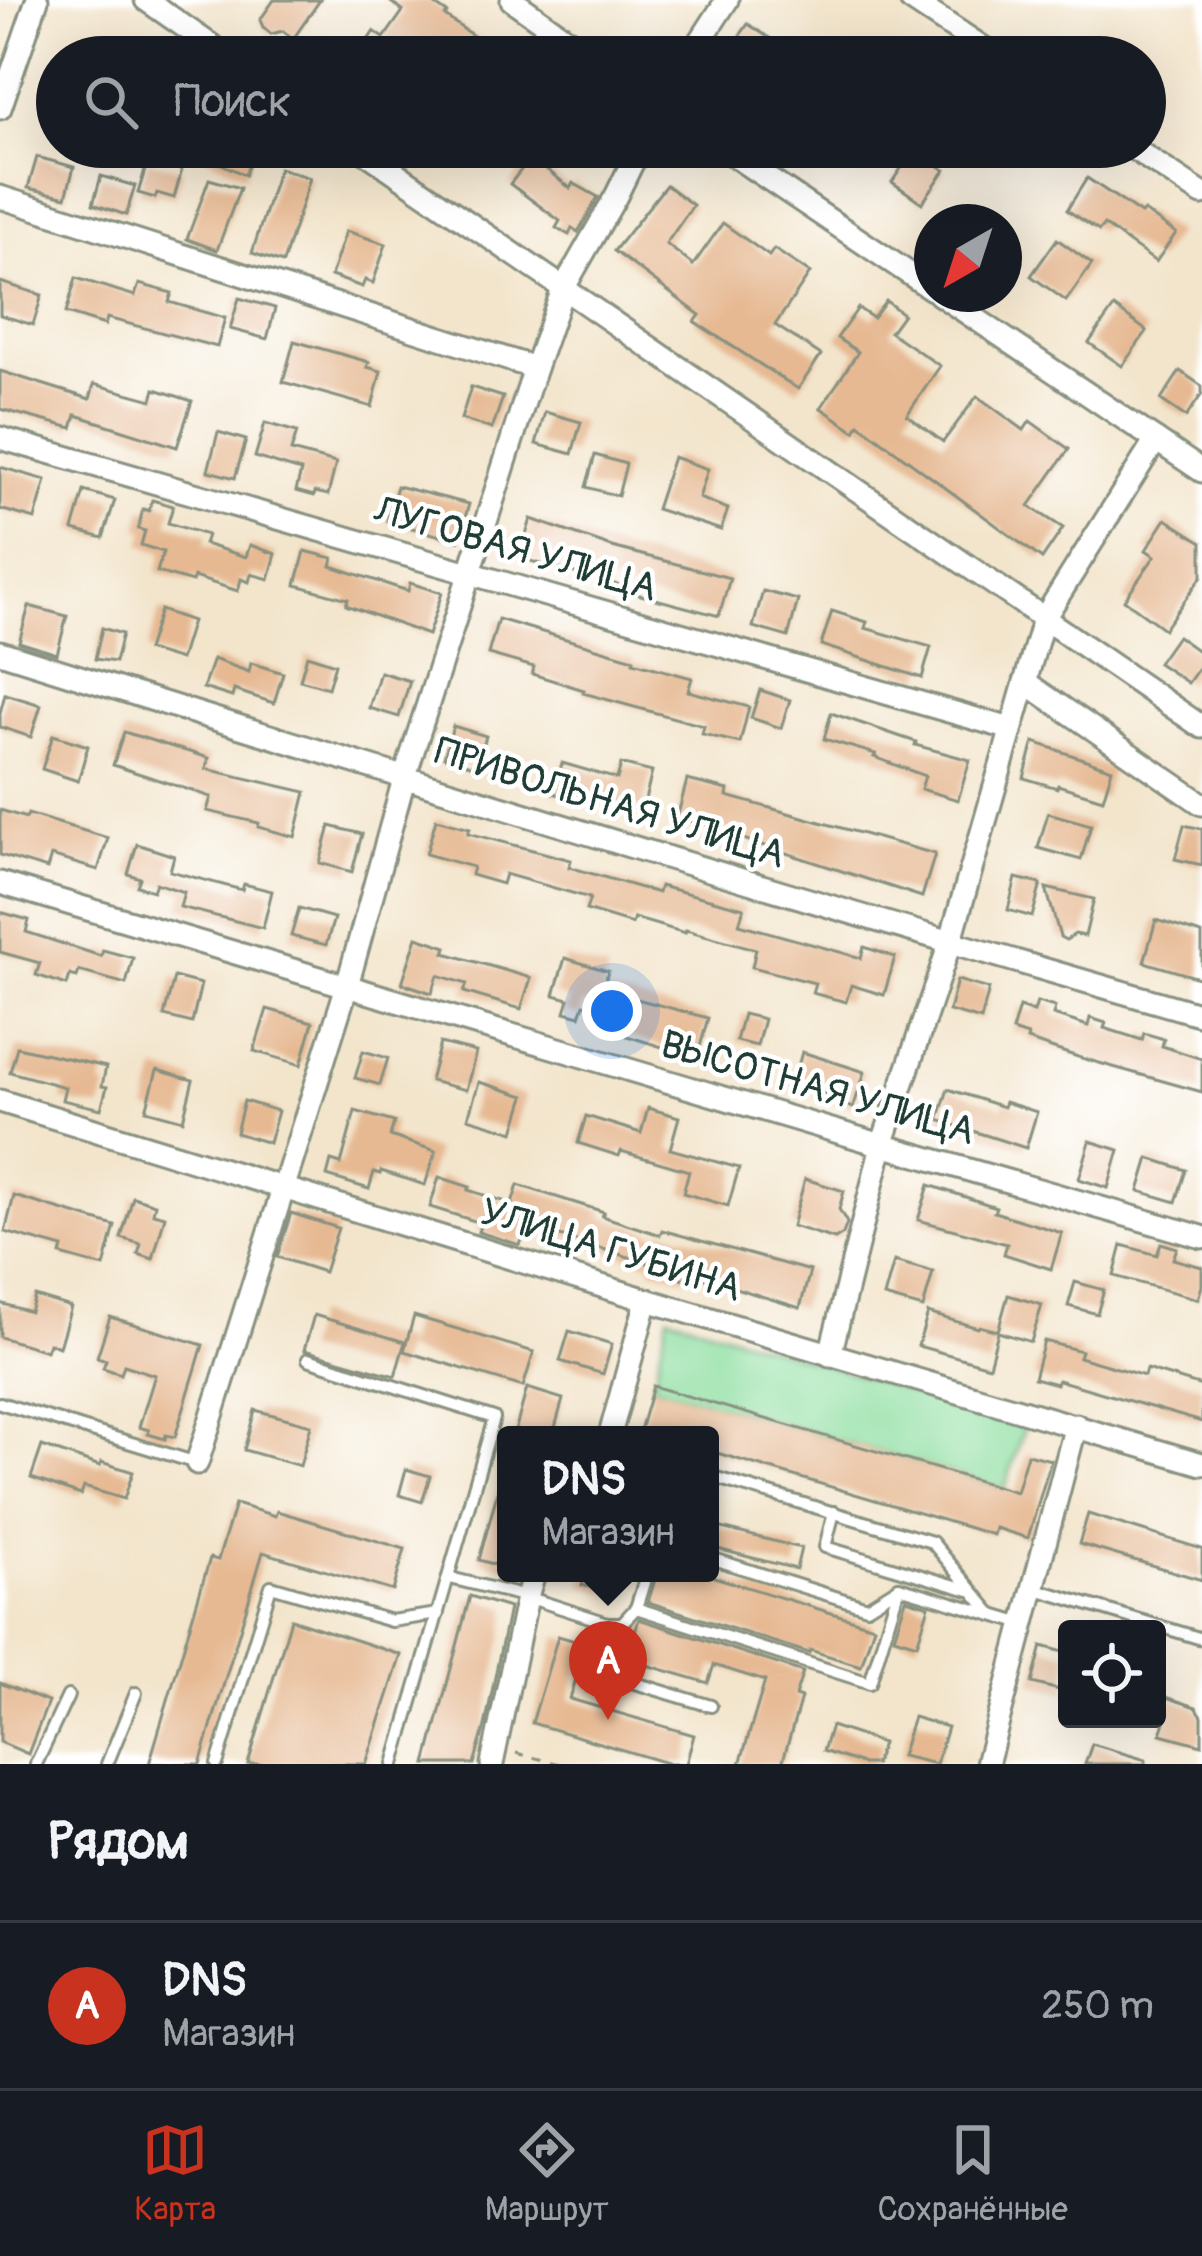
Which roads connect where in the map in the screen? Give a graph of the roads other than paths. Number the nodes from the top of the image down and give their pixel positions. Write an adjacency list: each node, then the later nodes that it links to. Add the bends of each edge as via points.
1 (37, 0): 10 (street)
2 (146, 0): 6 (street)
3 (512, 0): 7 (street)
4 (727, 0): 8 (street)
5 (911, 0): 9 (street)
6 (198, 36)
7 (563, 36)
8 (704, 36)
9 (965, 36)
10 (0, 108)
11 (388, 168): 18 (street)
12 (630, 168): 18 (street)
13 (752, 168): 17 (street)
14 (1163, 168): 15 (street)
15 (1202, 194)
16 (0, 197): 20 (street)
17 (914, 277)
18 (563, 289): 20 (street); 25 (street)
19 (966, 312): 22 (street)
20 (535, 368): 24 (street)
21 (0, 438): 24 (street, ЛУГОВАЯ УЛИЦА)
22 (1156, 440): 23 (street); 25 (street)
23 (1202, 471)
24 (468, 573): 29 (street, ЛУГОВАЯ УЛИЦА); 30 (street)
25 (1043, 620): 27 (street); 28 (street)
26 (0, 652): 30 (street, ПРИВОЛЬНАЯ УЛИЦА)
27 (1025, 682): 29 (street); 31 (street)
28 (1202, 727)
29 (1011, 730): 33 (street)
30 (404, 779): 33 (street, ПРИВОЛЬНАЯ УЛИЦА); 34 (street)
31 (1202, 803)
32 (0, 883): 34 (street, ВЫСОТНАЯ УЛИЦА)
33 (950, 943): 35 (street, ПРИВОЛЬНАЯ УЛИЦА); 37 (street)
34 (346, 986): 37 (street, ВЫСОТНАЯ УЛИЦА); 38 (street)
35 (1202, 1015)
36 (0, 1101): 38 (street, УЛИЦА ГУБИНА)
37 (882, 1145): 39 (street, ВЫСОТНАЯ УЛИЦА); 41 (street)
38 (282, 1186): 40 (street, УЛИЦА ГУБИНА); 46 (street)
39 (1202, 1237)
40 (647, 1300): 41 (street, УЛИЦА ГУБИНА); 45 (street)
41 (830, 1355): 44 (street, УЛИЦА ГУБИНА)
42 (308, 1359): 51 (lane, via 494,1418)
43 (0, 1403): 46 (lane)
44 (1076, 1425): 47 (street, УЛИЦА ГУБИНА); 55 (street)
45 (612, 1426)
46 (197, 1463)
47 (1202, 1464)
48 (719, 1478): 49 (lane)
49 (834, 1512): 56 (lane, via 932,1542); 56 (lane, via 825,1547)
50 (719, 1561): 54 (lane, via 868,1607)
51 (450, 1578): 57 (lane); 59 (lane)
52 (531, 1582): 57 (street)
53 (644, 1582): 58 (lane)
54 (899, 1587): 58 (lane, via 870,1683); 60 (lane)
55 (1033, 1588): 62 (street); 63 (lane)
56 (973, 1591): 60 (lane)
57 (527, 1597): 61 (lane); 71 (street)
58 (636, 1608): 61 (lane, via 622,1623)
59 (438, 1614): 69 (lane, via 391,1621 271,1586); 70 (lane)
60 (993, 1615): 62 (lane)
61 (608, 1623): 66 (lane, via 596,1671)
62 (1024, 1624): 72 (street)
63 (1202, 1639)
64 (136, 1693): 68 (lane)
65 (68, 1696): 67 (lane)
66 (711, 1706)
67 (36, 1764)
68 (106, 1764)
69 (217, 1764)
70 (394, 1764)
71 (492, 1764)
72 (987, 1764)

